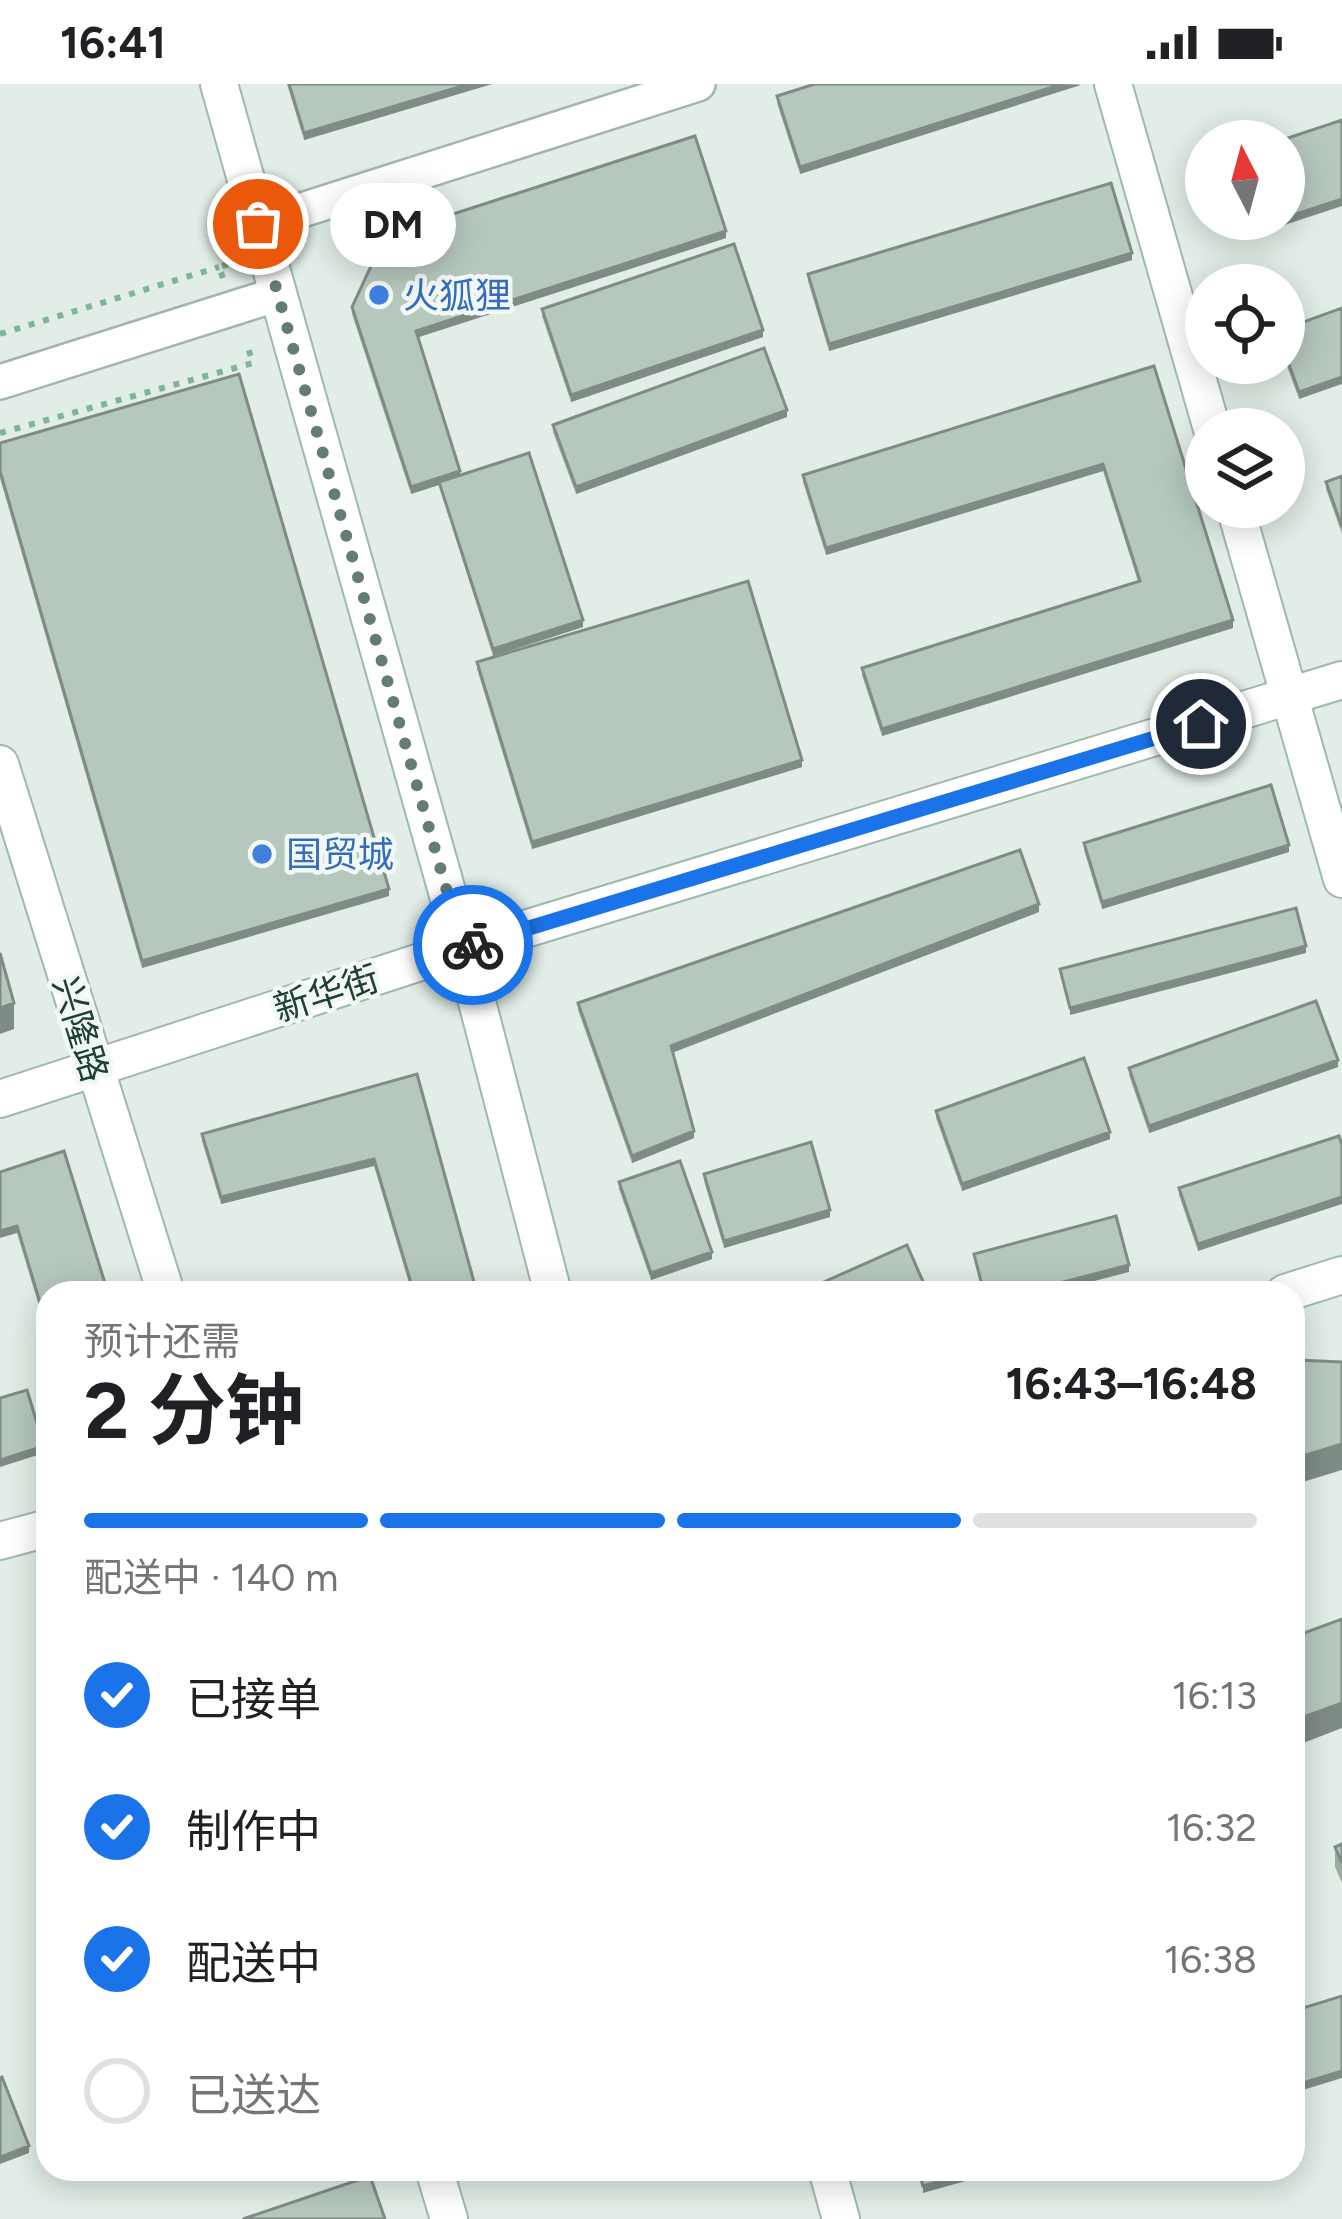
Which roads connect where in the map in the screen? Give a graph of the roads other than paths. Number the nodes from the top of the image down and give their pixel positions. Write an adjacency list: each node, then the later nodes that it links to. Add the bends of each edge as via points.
1 (219, 84): 4 (main road)
2 (698, 84): 4 (street)
3 (1113, 84): 7 (main road)
4 (258, 224): 5 (main road)
5 (278, 294): 6 (street); 13 (main road)
6 (0, 382)
7 (1206, 408)
8 (1240, 528): 10 (main road)
9 (1342, 680): 10 (main road, 新华街)
10 (1290, 697): 12 (main road); 13 (main road, 新华街)
11 (0, 764): 14 (main road, 兴隆路)
12 (1342, 879)
13 (463, 948): 14 (main road, 新华街); 18 (main road)
14 (93, 1069): 15 (main road, 新华街); 17 (main road, 兴隆路)
15 (0, 1099)
16 (1342, 1275): 19 (main road)
17 (162, 1281)
18 (550, 1281)
19 (1305, 1287)
20 (36, 1531): 21 (main road)
21 (0, 1541)
22 (438, 2181): 24 (main road)
23 (830, 2181): 25 (main road)
24 (449, 2219)
25 (841, 2219)

